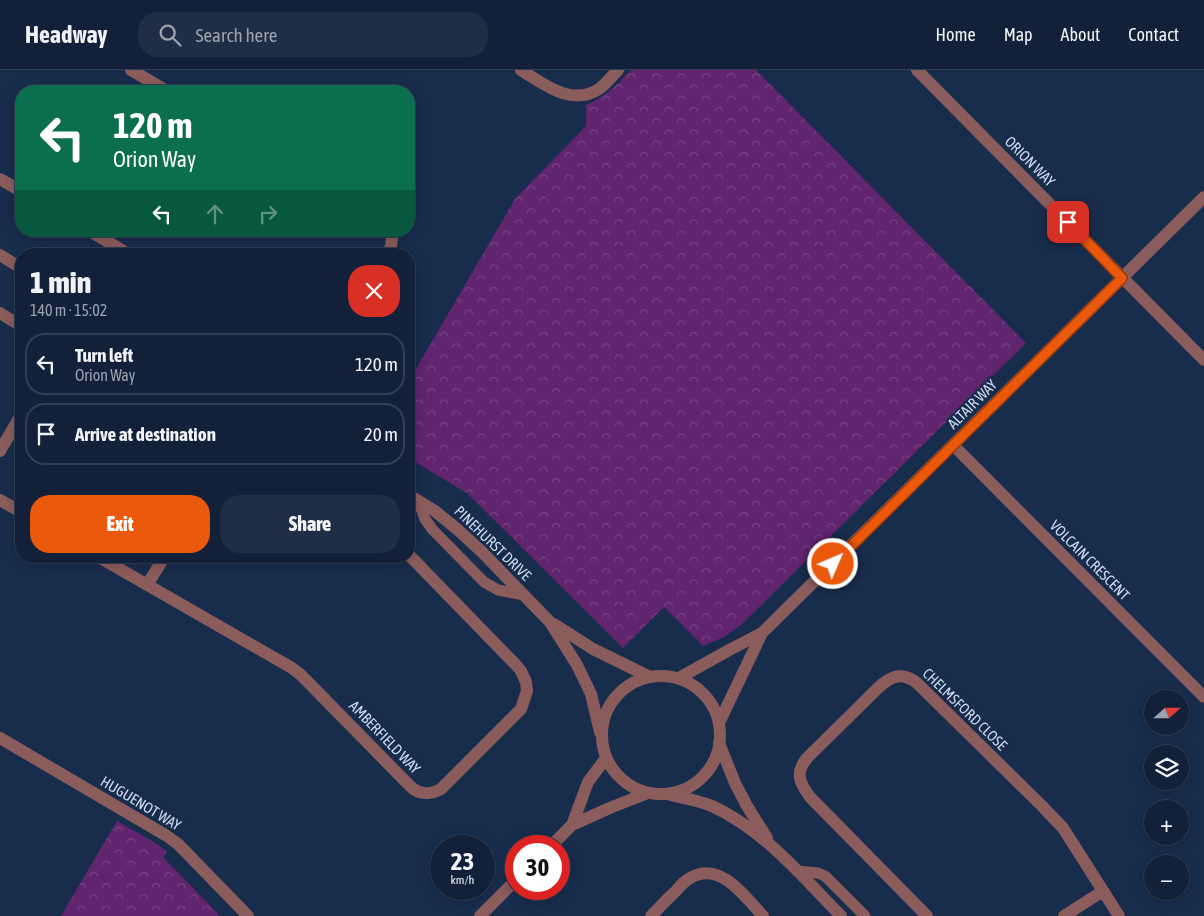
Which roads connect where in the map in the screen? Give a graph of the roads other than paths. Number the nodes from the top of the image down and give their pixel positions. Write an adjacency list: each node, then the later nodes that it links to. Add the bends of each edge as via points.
1 (131, 70): 5 (street)
2 (521, 70): 3 (street, via 552,89 574,96 594,92)
3 (618, 70)
4 (917, 70): 13 (street, ORION WAY)
5 (157, 85)
6 (0, 179): 7 (street)
7 (15, 188)
8 (1204, 197): 13 (street, ALTAIR WAY)
9 (100, 237): 10 (street)
10 (118, 248)
11 (0, 255): 12 (street)
12 (15, 264)
13 (1122, 278): 16 (street, ORION WAY); 18 (street, ALTAIR WAY)
14 (0, 313): 15 (street)
15 (15, 322)
16 (1204, 360)
17 (15, 425): 19 (street)
18 (953, 445): 30 (street, ALTAIR WAY); 33 (street, VOLCAIN CRESCENT)
19 (0, 451)
20 (415, 499): 28 (street, PINEHURST DRIVE, via 434,510 482,552)
21 (0, 500): 23 (street)
22 (415, 502): 28 (lane, via 432,530 484,582 498,590)
23 (15, 509)
24 (415, 561): 27 (street, AMBERFIELD WAY, via 521,671 527,691 521,709 441,789 430,793 419,792 410,786 292,668)
25 (109, 563): 27 (street, AMBERFIELD WAY)
26 (160, 563): 27 (street)
27 (147, 585)
28 (524, 596): 29 (street, PINEHURST DRIVE)
29 (550, 622): 31 (street, PINEHURST DRIVE, via 593,649); 36 (street, PINEHURST DRIVE, via 578,665 591,694)
30 (762, 633): 32 (street, ALTAIR WAY); 34 (street, ALTAIR WAY)
31 (650, 677): 32 (street); 36 (street, via 622,690 610,704 603,722)
32 (679, 678): 34 (street, via 697,688 711,704)
33 (1204, 697)
34 (718, 723): 37 (street)
35 (0, 738): 47 (street, HUGUENOT WAY, via 167,836)
36 (602, 740): 38 (street)
37 (719, 743): 40 (street, via 713,762 700,779 685,789); 43 (street, via 735,783)
38 (606, 758): 39 (street, via 631,786); 41 (street, via 588,782)
39 (648, 793): 40 (street); 41 (street)
40 (667, 794): 43 (street, via 711,806)
41 (572, 825): 42 (street)
42 (562, 835)
43 (771, 845): 44 (street)
44 (797, 871): 51 (street); 52 (lane, via 825,876)
45 (505, 891): 48 (street)
46 (1103, 891): 53 (street, CHELMSFORD CLOSE, via 1063,828 918,683 901,676 884,682 807,758 800,769 800,777 810,797); 54 (street); 55 (street, CHELMSFORD CLOSE)
47 (248, 916)
48 (480, 916)
49 (650, 916): 50 (street, via 686,880 703,873 726,879)
50 (763, 916)
51 (841, 916)
52 (865, 916)
53 (928, 916)
54 (1064, 916)
55 (1119, 916)

